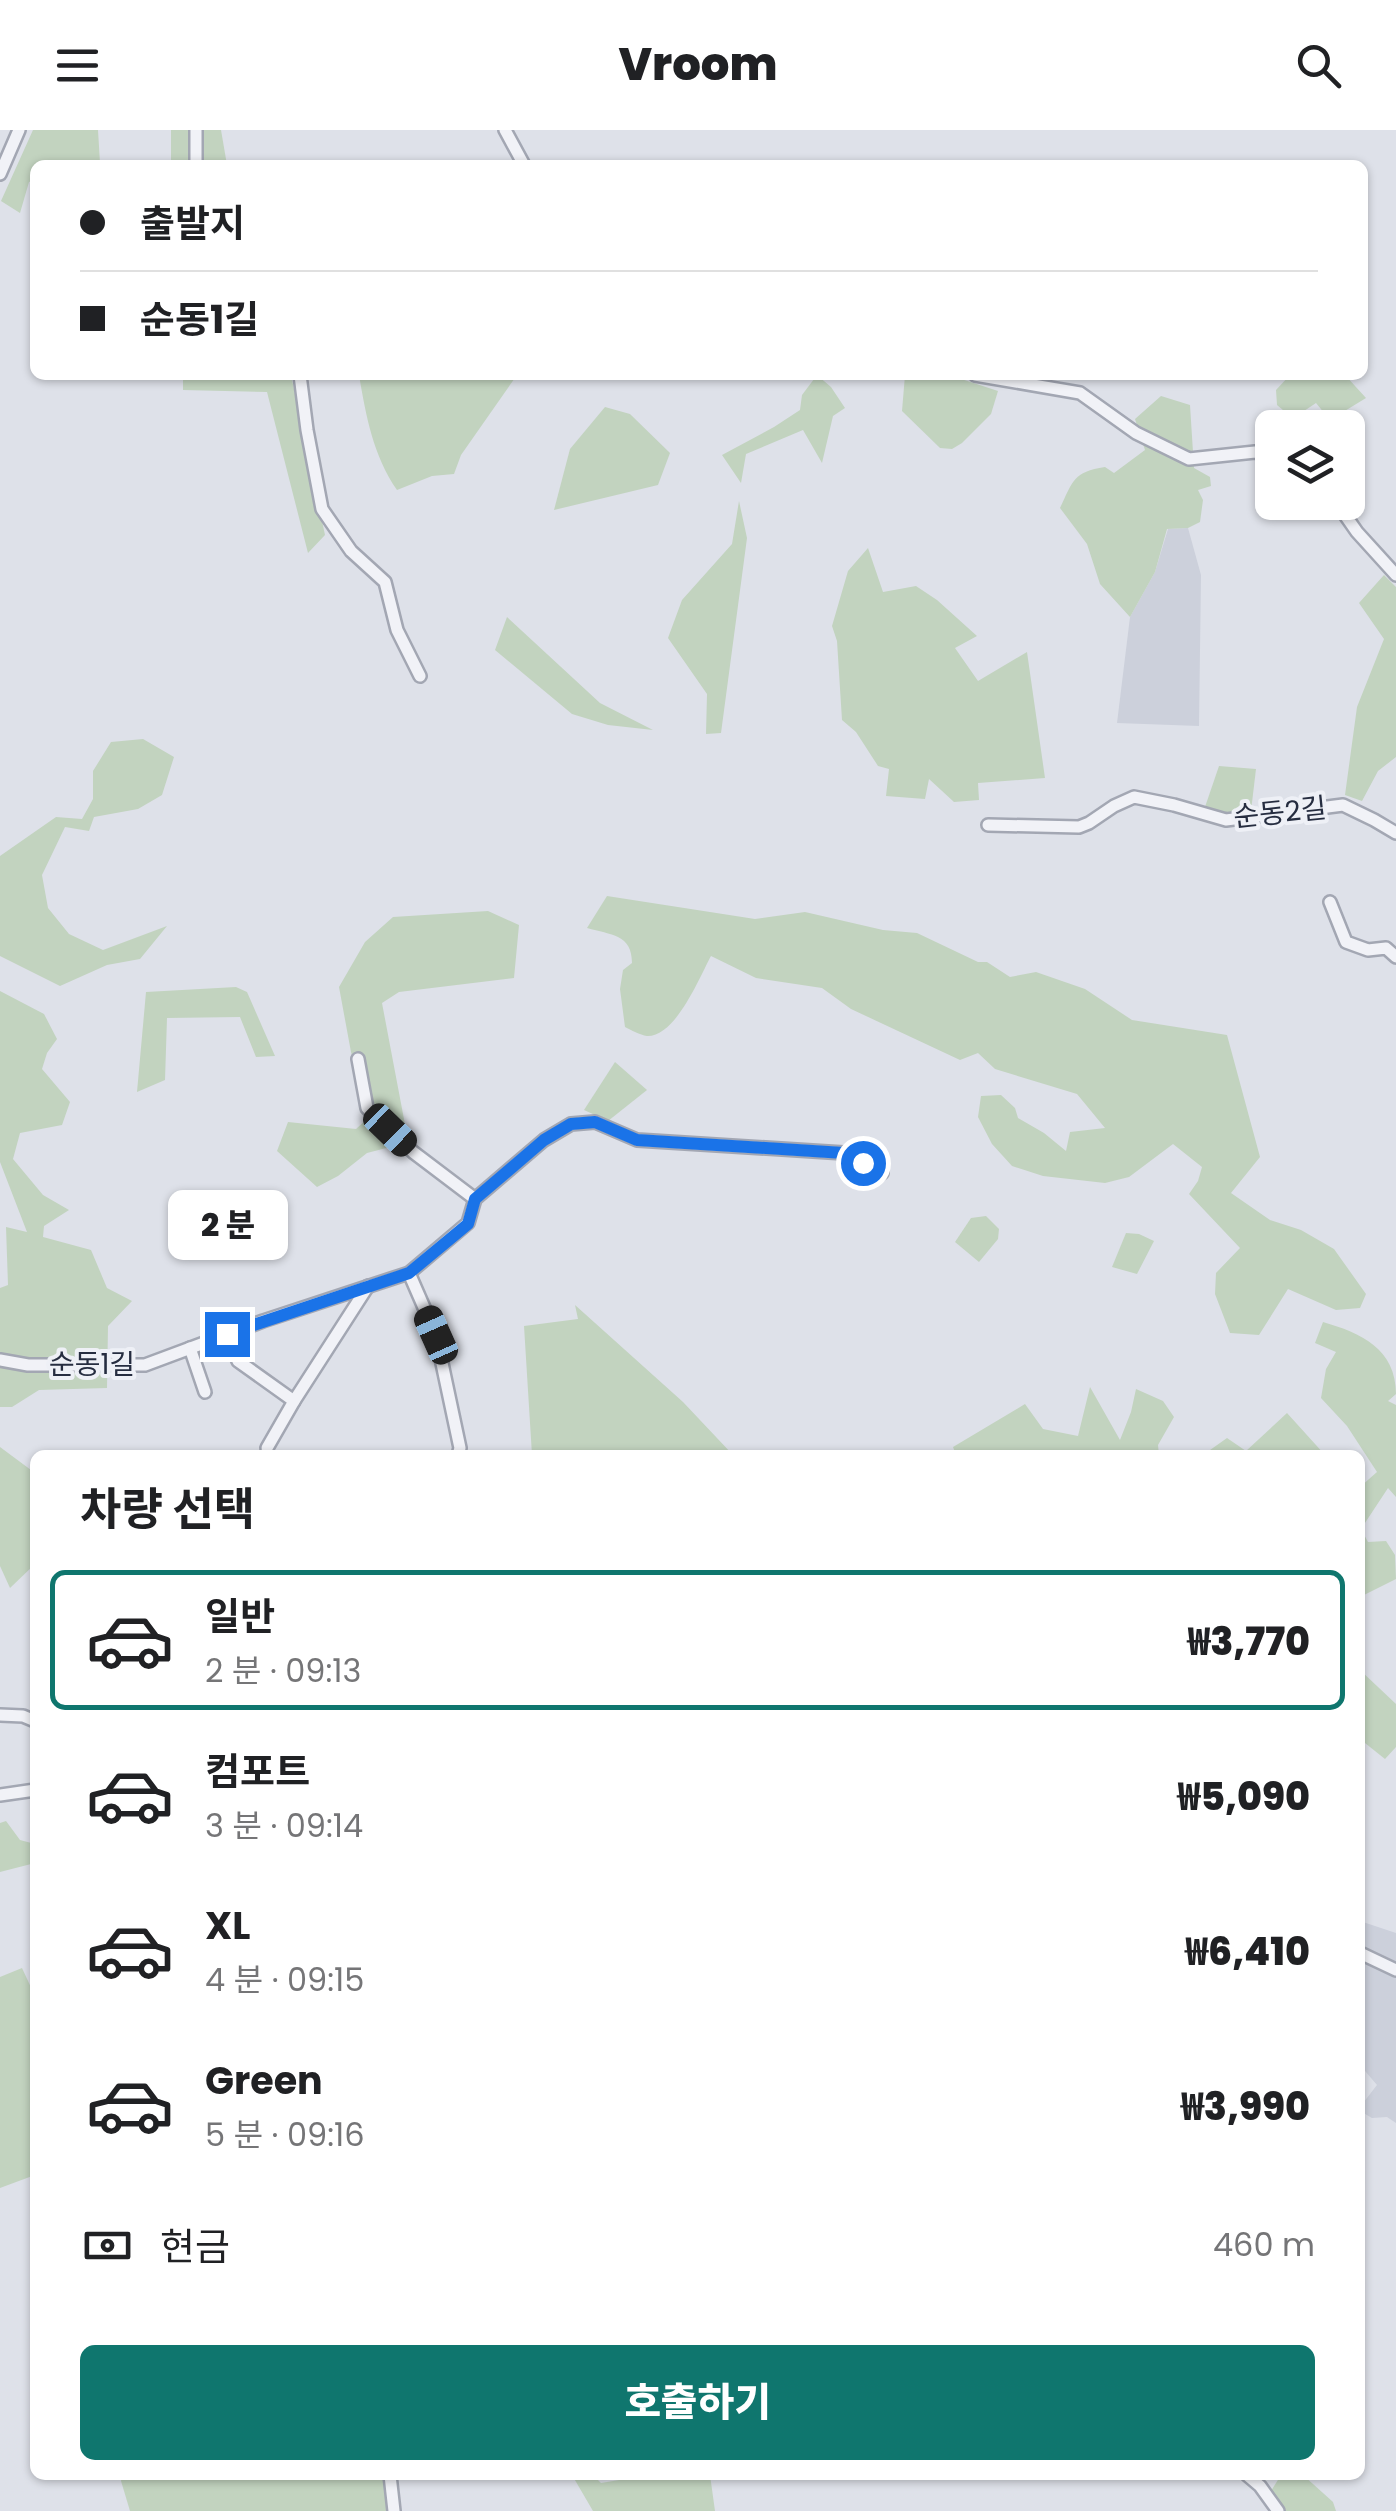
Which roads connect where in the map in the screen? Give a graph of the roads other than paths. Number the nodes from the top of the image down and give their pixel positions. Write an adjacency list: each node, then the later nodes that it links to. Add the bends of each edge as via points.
1 (19, 130): 6 (street)
2 (196, 130): 4 (street)
3 (505, 130): 5 (street)
4 (196, 160)
5 (521, 160)
6 (0, 174)
7 (301, 380): 12 (street, via 322,509 351,551 386,582 397,630)
8 (1004, 380): 9 (street, via 1080,393 1136,433 1190,459)
9 (1255, 452)
10 (1349, 520): 11 (street)
11 (1396, 575)
12 (420, 676)
13 (988, 825): 14 (street, 순동2길, via 1079,827 1134,797 1226,820 1342,806)
14 (1396, 833)
15 (1330, 902): 16 (street, via 1346,942 1386,948)
16 (1396, 957)
17 (358, 1059): 19 (street, via 367,1108)
18 (882, 1173): 19 (street, 순동1길, via 844,1153 637,1140 595,1122 571,1124 544,1140)
19 (475, 1199): 20 (street, 순동1길, via 468,1224)
20 (409, 1273): 21 (street, 순동1길); 28 (street, via 436,1335)
21 (368, 1286): 22 (street, 순동1길); 26 (street)
22 (227, 1334): 23 (street, 순동1길); 26 (street, via 238,1360)
23 (190, 1348): 24 (street, 순동1길, via 145,1366); 25 (street)
24 (0, 1360)
25 (205, 1392)
26 (294, 1400): 27 (street)
27 (267, 1448)
28 (459, 1450)
29 (0, 1715): 30 (street)
30 (30, 1719)
31 (30, 1791): 32 (street)
32 (0, 1795)
33 (1365, 1955): 34 (street)
34 (1396, 1970)
35 (391, 2480): 37 (street)
36 (1253, 2480): 38 (street)
37 (394, 2511)
38 (1278, 2511)

